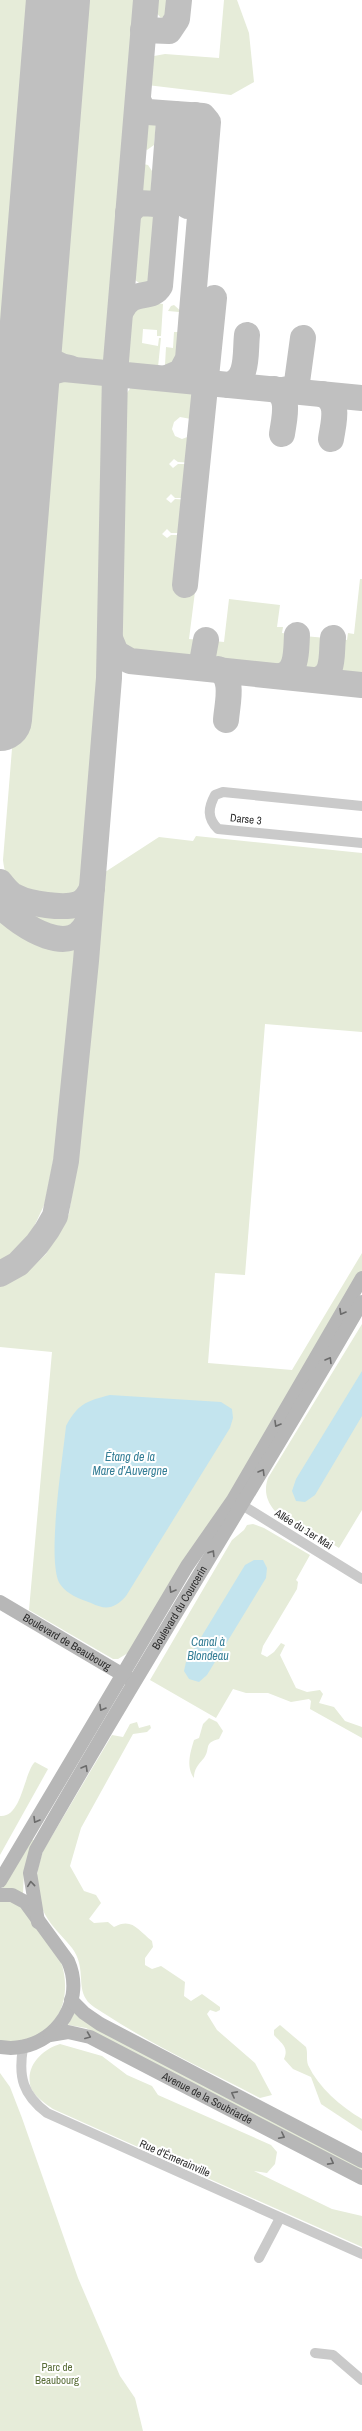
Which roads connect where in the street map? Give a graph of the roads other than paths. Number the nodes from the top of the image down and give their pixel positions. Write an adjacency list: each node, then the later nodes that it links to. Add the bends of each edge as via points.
1 (362, 806): 2 (street, Darse 3, via 223,792 215,795 209,813 210,821 218,829)
2 (362, 843)
3 (362, 1278): 5 (main road, Boulevard du Courcerin, one-way to 5)
4 (362, 1302): 5 (main road, Boulevard du Courcerin, one-way to 4)
5 (238, 1503): 6 (street, Allée du 1er Mai); 8 (main road, Boulevard du Courcerin)
6 (362, 1579)
7 (0, 1602): 8 (main road, Boulevard de Beaubourg)
8 (128, 1678): 9 (main road, Boulevard du Courcerin, one-way to 9); 11 (main road, Boulevard du Courcerin, one-way to 8, via 30,1883 33,1857)
9 (0, 1881)
10 (0, 1895): 11 (main road, via 12,1895 21,1899)
11 (38, 1922): 12 (main road, via 63,1952 71,1968)
12 (71, 2000): 13 (main road, via 66,2014); 16 (main road, Avenue de la Soubriarde, one-way to 12, via 96,2022)
13 (50, 2035): 15 (main road); 17 (main road, Avenue de la Soubriarde, one-way to 17, via 68,2032 90,2037)
14 (0, 2047): 15 (main road)
15 (23, 2048): 18 (street, Rue d'Émerainville, via 22,2074 26,2092 37,2106 47,2113)
16 (362, 2161)
17 (362, 2178)
18 (280, 2218): 19 (street, Rue d'Émerainville); 20 (street)
19 (362, 2254)
20 (259, 2258)
21 (316, 2353): 22 (street, via 333,2355)
22 (362, 2380)

